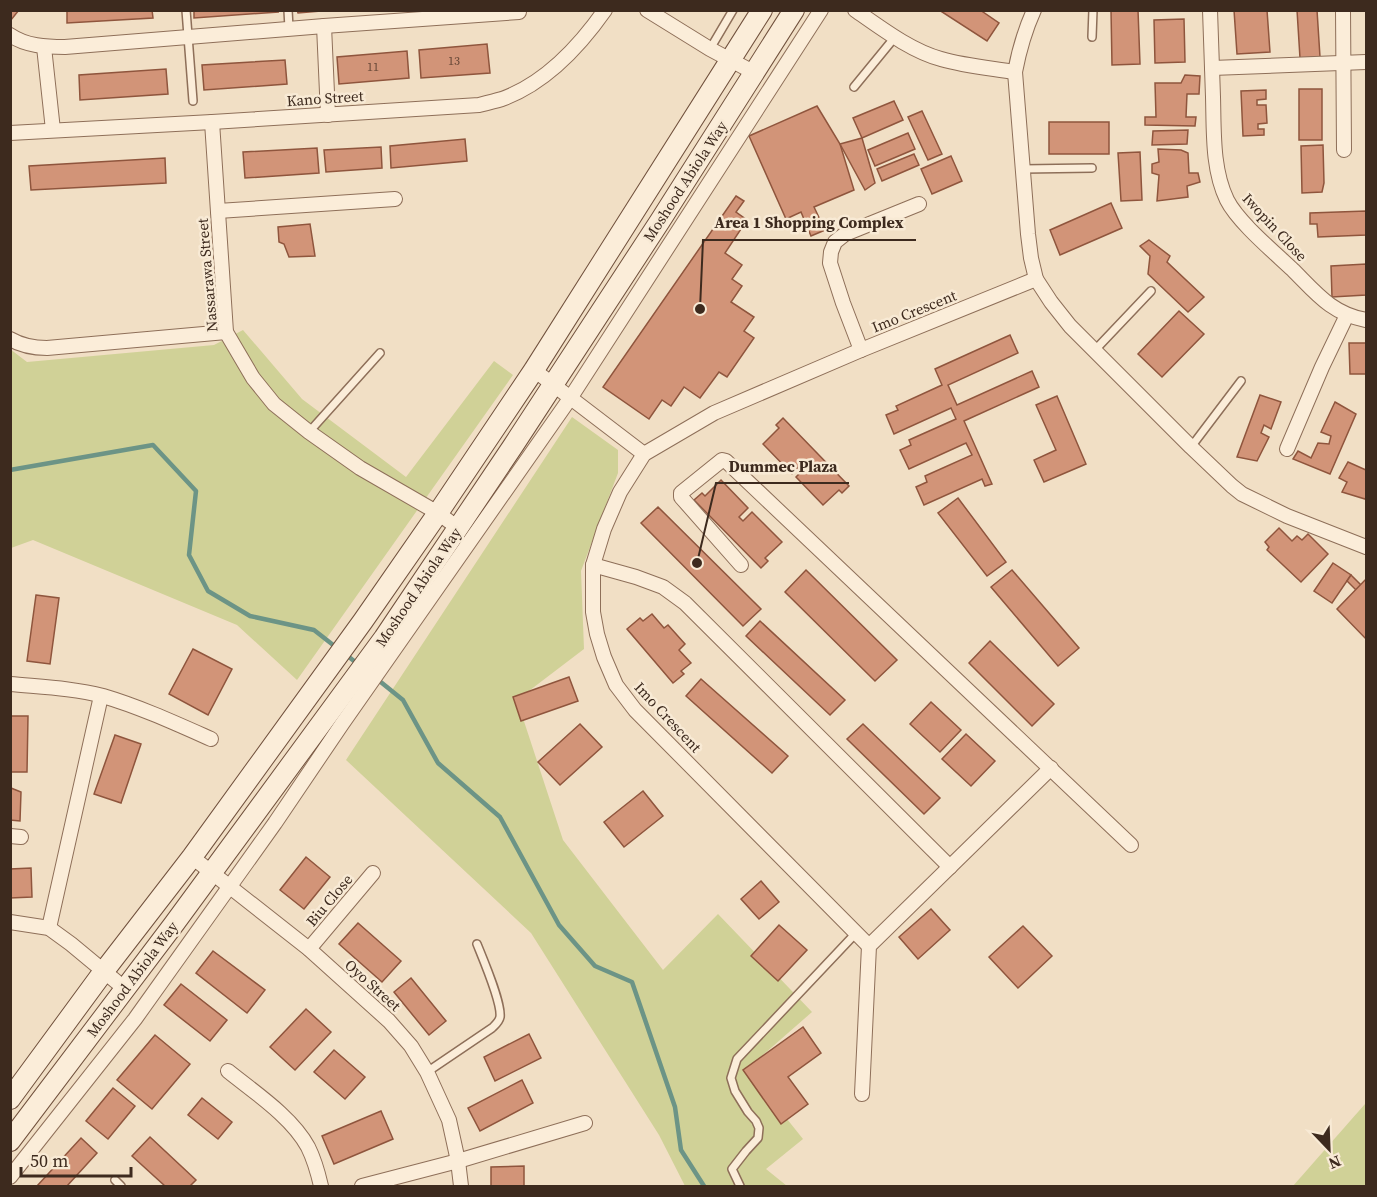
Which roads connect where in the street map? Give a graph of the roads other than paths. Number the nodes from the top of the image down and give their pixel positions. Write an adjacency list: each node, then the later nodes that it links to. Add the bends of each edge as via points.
1 (186, 10): 18 (lane)
2 (288, 10): 16 (lane)
3 (605, 10): 31 (street, Kano Street, via 568,56 547,74 502,99 479,105)
4 (647, 10): 22 (street)
5 (733, 10): 22 (lane)
6 (762, 10): 23 (main road, Moshood Abiola Way)
7 (795, 10): 28 (main road, Moshood Abiola Way)
8 (821, 10): 53 (street)
9 (855, 10): 19 (street)
10 (1034, 10): 27 (street)
11 (1093, 10): 20 (lane)
12 (1210, 10): 26 (street, Iwopin Close)
13 (1343, 10): 25 (street)
14 (519, 12): 15 (street)
15 (324, 26): 16 (street); 31 (street)
16 (290, 28): 18 (street)
17 (10, 34): 21 (street)
18 (188, 37): 21 (street); 30 (lane)
19 (895, 37): 27 (street, via 939,59); 29 (lane)
20 (1092, 37)
21 (44, 47): 33 (street)
22 (710, 49): 23 (street)
23 (732, 59): 28 (street); 50 (main road, Moshood Abiola Way)
24 (1366, 62): 25 (street)
25 (1344, 63): 26 (street); 35 (street)
26 (1212, 68): 43 (street, Iwopin Close, via 1215,145 1228,201 1243,221 1322,298)
27 (1015, 72): 37 (street)
28 (755, 73): 52 (main road, Moshood Abiola Way)
29 (854, 87)
30 (193, 101)
31 (328, 115): 32 (street, Kano Street)
32 (212, 122): 33 (street, Kano Street); 40 (street, Nassarawa Street)
33 (53, 130): 34 (street, Kano Street)
34 (10, 133)
35 (1344, 150)
36 (1092, 168): 37 (lane)
37 (1023, 169): 41 (street)
38 (395, 199): 40 (street)
39 (919, 204): 47 (street, via 845,234 831,252 830,263)
40 (218, 211): 45 (street, Nassarawa Street)
41 (1036, 279): 47 (street, Imo Crescent); 48 (street, via 1070,326)
42 (1151, 291): 48 (lane)
43 (1347, 315): 44 (street, Iwopin Close); 56 (street)
44 (1366, 320)
45 (226, 332): 46 (street, via 47,348 21,345); 54 (street, Nassarawa Street, via 262,391)
46 (10, 339)
47 (861, 350): 57 (street, Imo Crescent, via 714,413)
48 (1095, 350): 55 (street)
49 (380, 353): 54 (lane)
50 (534, 370): 52 (street); 58 (main road, Moshood Abiola Way)
51 (1241, 381): 55 (lane)
52 (553, 384): 53 (street); 59 (main road, Moshood Abiola Way)
53 (571, 397): 57 (street); 72 (street)
54 (309, 432): 58 (street, Nassarawa Street, via 360,468)
55 (1191, 447): 60 (street, via 1242,494 1287,516)
56 (1287, 449)
57 (644, 454): 61 (street, Imo Crescent, via 620,492)
58 (438, 513): 59 (street, Nassarawa Street); 68 (main road, Moshood Abiola Way)
59 (458, 528): 70 (main road, Moshood Abiola Way, via 384,638)
60 (1365, 544)
61 (593, 565): 69 (street, via 663,587 685,603); 75 (street, Imo Crescent, via 595,623 616,685 635,710)
62 (741, 565): 66 (street, via 681,497 722,460)
63 (10, 684): 64 (street)
64 (101, 696): 65 (street, via 154,713); 74 (street)
65 (211, 739)
66 (1051, 768): 67 (street); 69 (street)
67 (1131, 845)
68 (192, 857): 70 (street, Oyo Street); 79 (main road, Moshood Abiola Way)
69 (950, 867): 77 (street)
70 (211, 872): 72 (street, Oyo Street); 80 (main road, Moshood Abiola Way)
71 (373, 873): 78 (street, Biu Close)
72 (230, 886): 78 (street, Oyo Street); 88 (street, via 135,1019)
73 (10, 922): 74 (street)
74 (49, 928): 79 (street)
75 (856, 933): 77 (street, Imo Crescent); 94 (lane, via 737,1059 731,1078 735,1091 759,1128 758,1138 732,1169)
76 (477, 944): 82 (lane, via 500,1017 492,1028)
77 (869, 946): 83 (street)
78 (309, 949): 82 (street, Oyo Street, via 388,1021 411,1046)
79 (104, 971): 80 (street); 84 (main road, Moshood Abiola Way)
80 (124, 988): 86 (main road, Moshood Abiola Way)
81 (228, 1071): 91 (street, via 297,1130 308,1147)
82 (427, 1072): 87 (street, Oyo Street, via 449,1120)
83 (862, 1094)
84 (10, 1099)
85 (585, 1123): 87 (street)
86 (10, 1141)
87 (458, 1161): 92 (street); 93 (street, Oyo Street)
88 (10, 1177)
89 (115, 1180): 90 (lane)
90 (121, 1186)
91 (321, 1186)
92 (362, 1186)
93 (461, 1186)
94 (740, 1186)

